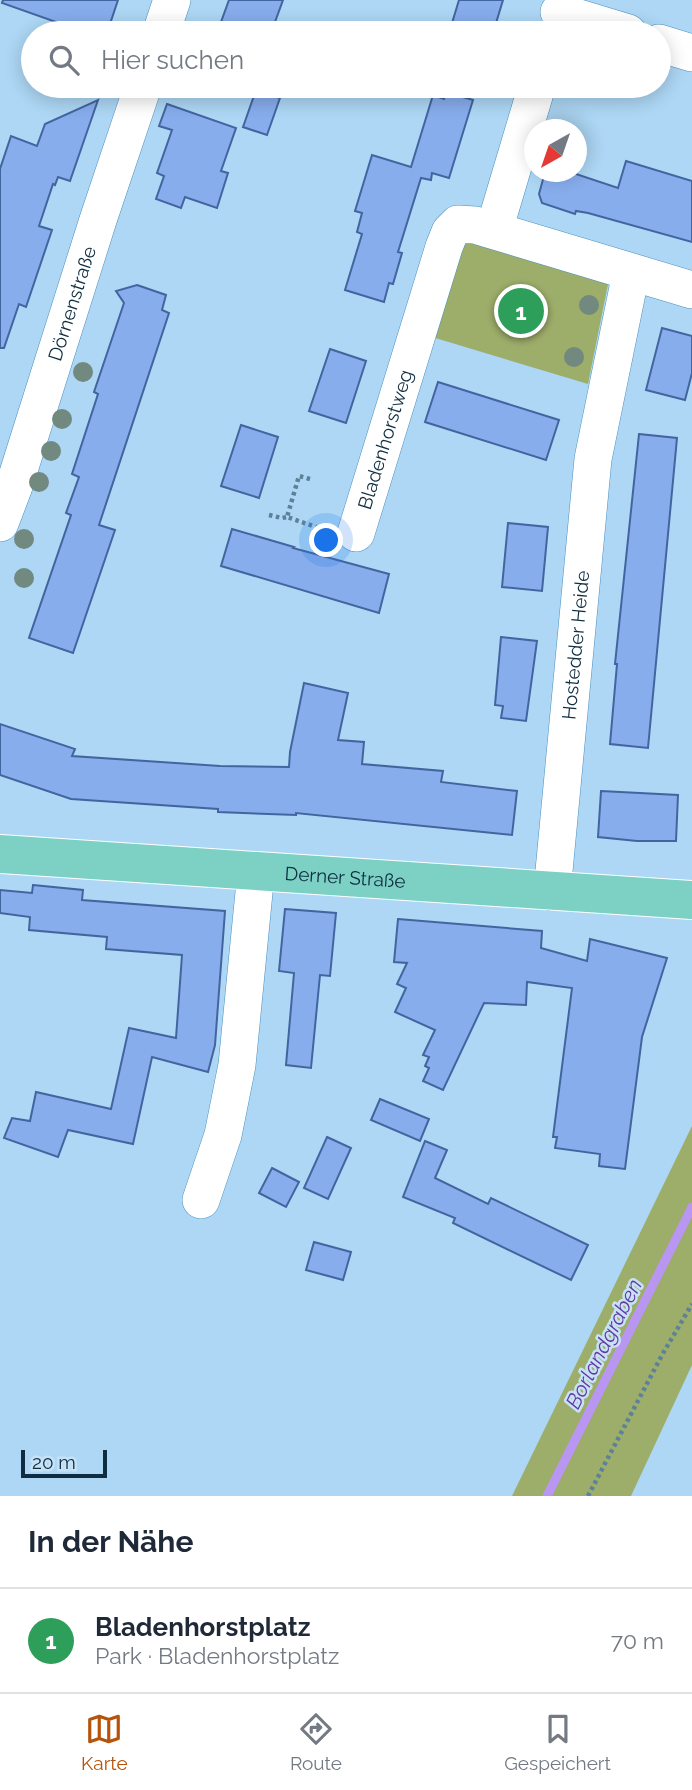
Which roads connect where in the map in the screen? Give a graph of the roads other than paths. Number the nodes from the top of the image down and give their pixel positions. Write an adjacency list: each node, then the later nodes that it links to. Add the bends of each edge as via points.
1 (172, 0): 3 (street)
2 (558, 15): 4 (street)
3 (165, 21)
4 (581, 21)
5 (671, 47): 6 (street)
6 (692, 53)
7 (140, 98): 12 (street, Dörnenstraße)
8 (533, 98): 9 (street)
9 (494, 230): 10 (street); 13 (street, Bladenhorstweg, via 458,224 450,232)
10 (631, 273): 11 (street); 16 (street, Hostedder Heide, via 593,459)
11 (692, 290)
12 (0, 523)
13 (344, 533)
14 (0, 854): 15 (main road, Derner Straße)
15 (256, 872): 16 (main road, Derner Straße); 18 (street, via 237,1065 223,1135)
16 (552, 892): 17 (main road, Derner Straße)
17 (692, 900)
18 (201, 1200)

